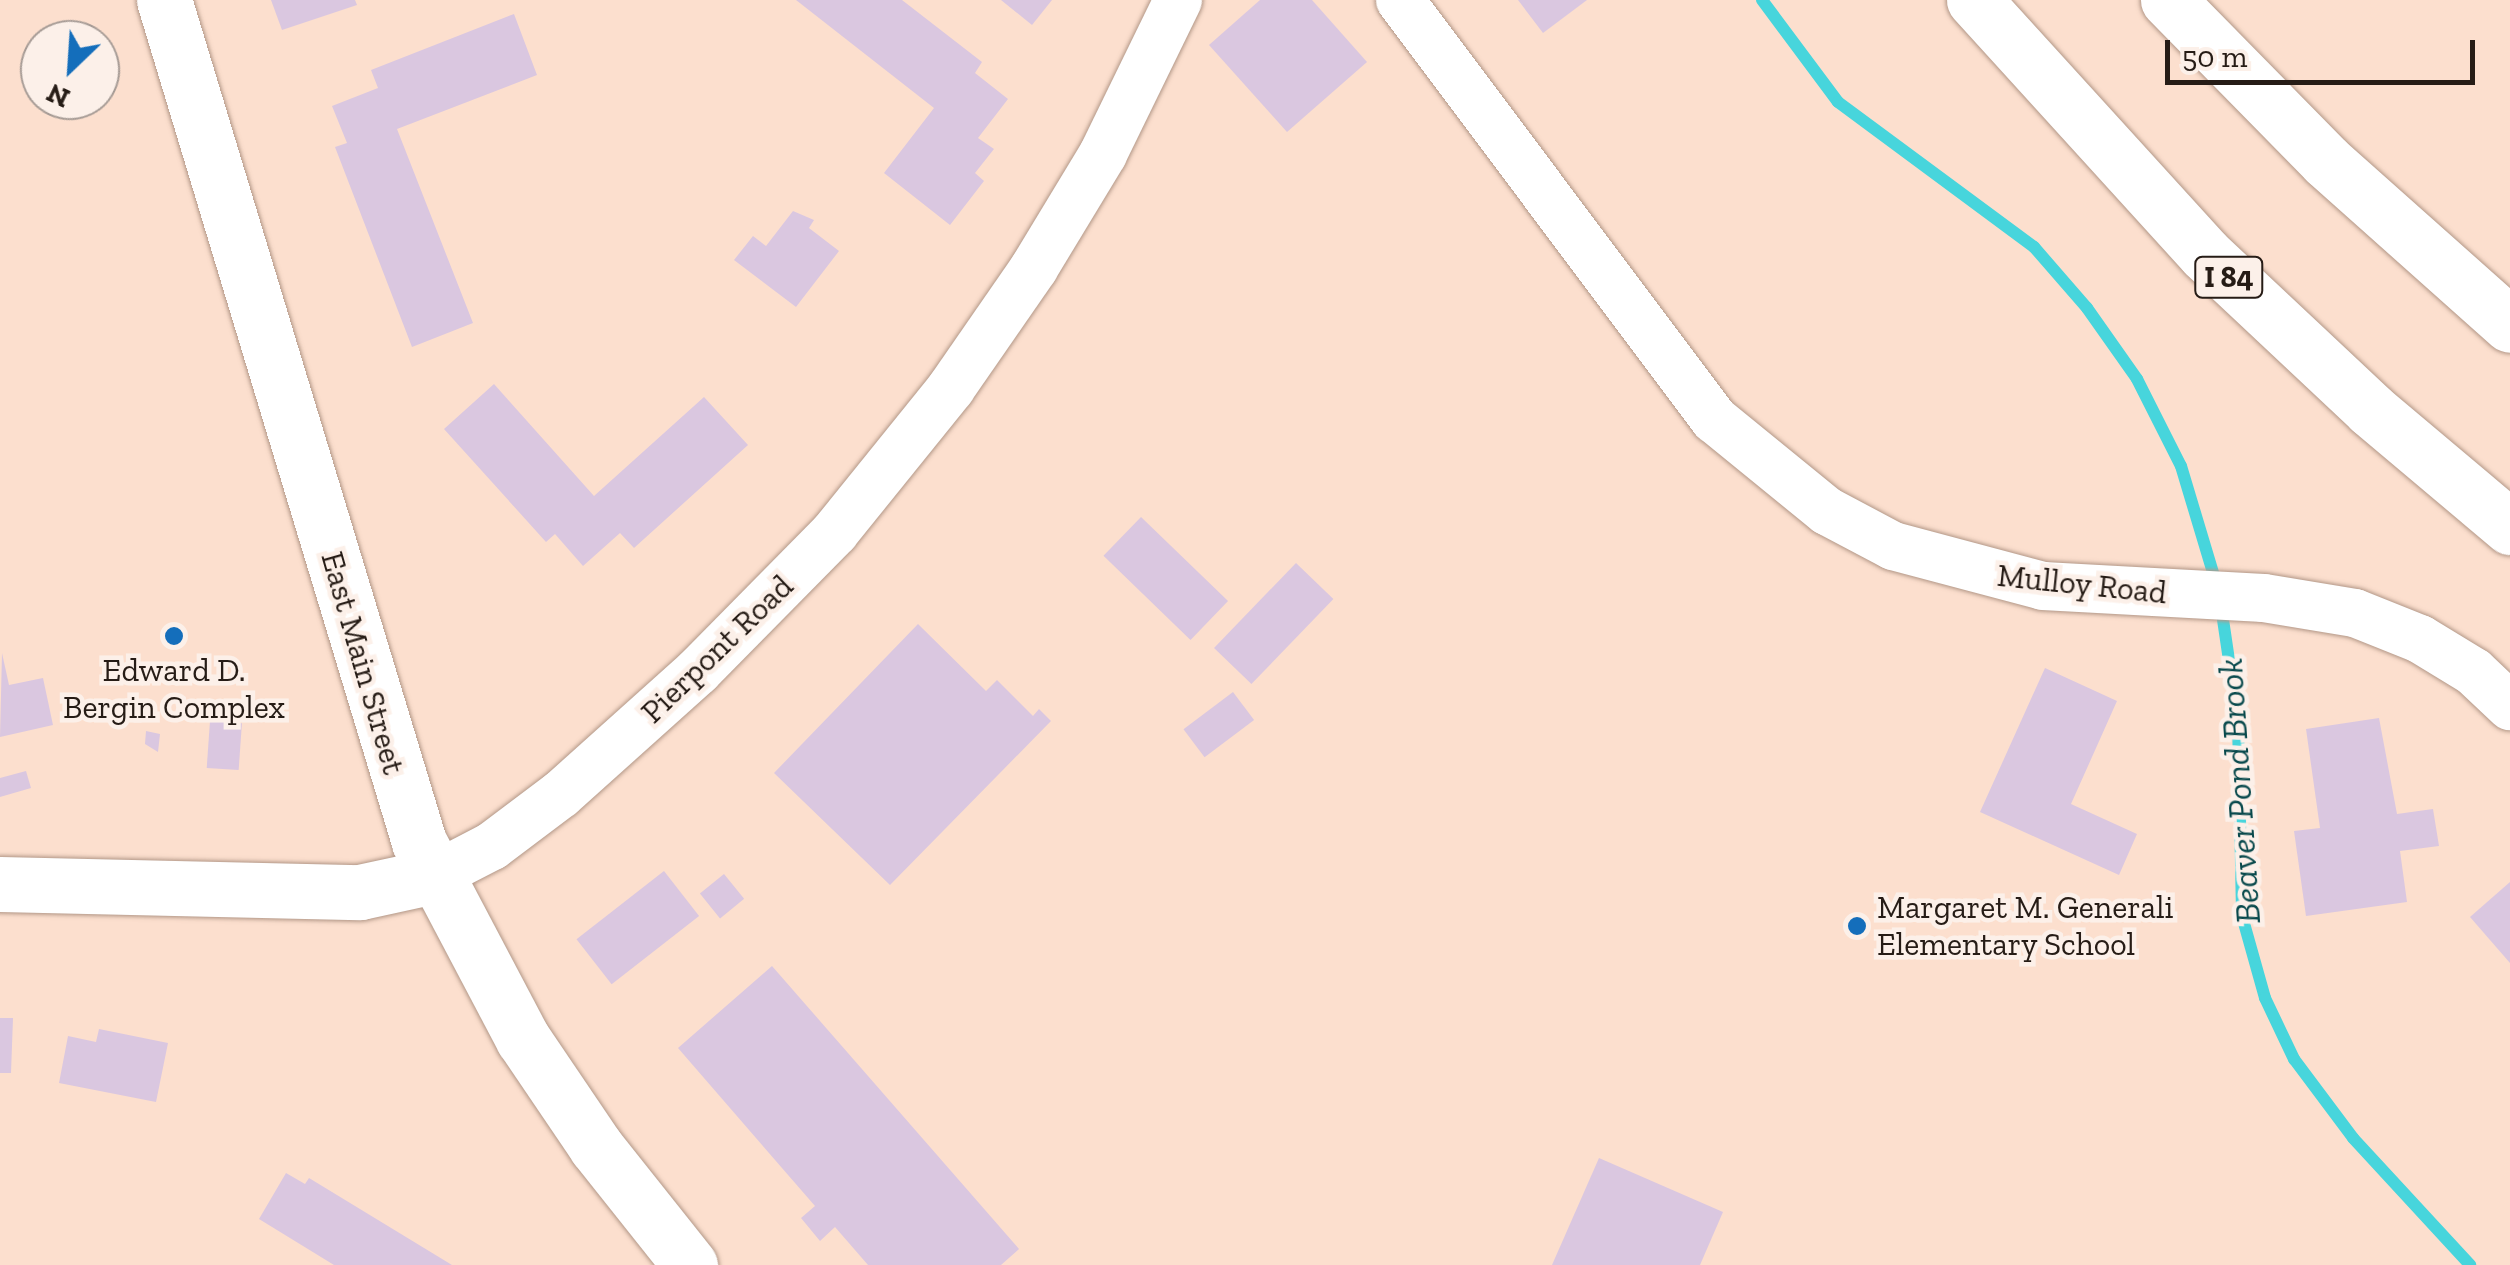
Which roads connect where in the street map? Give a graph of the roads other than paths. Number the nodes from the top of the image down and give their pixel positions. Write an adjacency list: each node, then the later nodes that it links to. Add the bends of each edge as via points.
1 (164, 0): 9 (main road, East Main Street, via 228,193 402,799)
2 (1178, 0): 9 (street, Pierpont Road, via 1103,154 1034,268 860,502 755,616 575,782 492,846)
3 (1400, 0): 8 (street, Mulloy Road, via 1714,420 1766,468 1892,546 1966,570 2043,586 2248,598 2355,613 2420,638 2474,672)
4 (1974, 0): 7 (main road, I 84, via 2205,254 2371,410)
5 (2168, 0): 6 (main road, via 2326,161)
6 (2510, 325)
7 (2510, 527)
8 (2510, 706)
9 (434, 876): 10 (main road, Pierpont Road, via 360,892); 11 (main road, East Main Street, via 523,1039 596,1147)
10 (0, 884)
11 (690, 1265)

